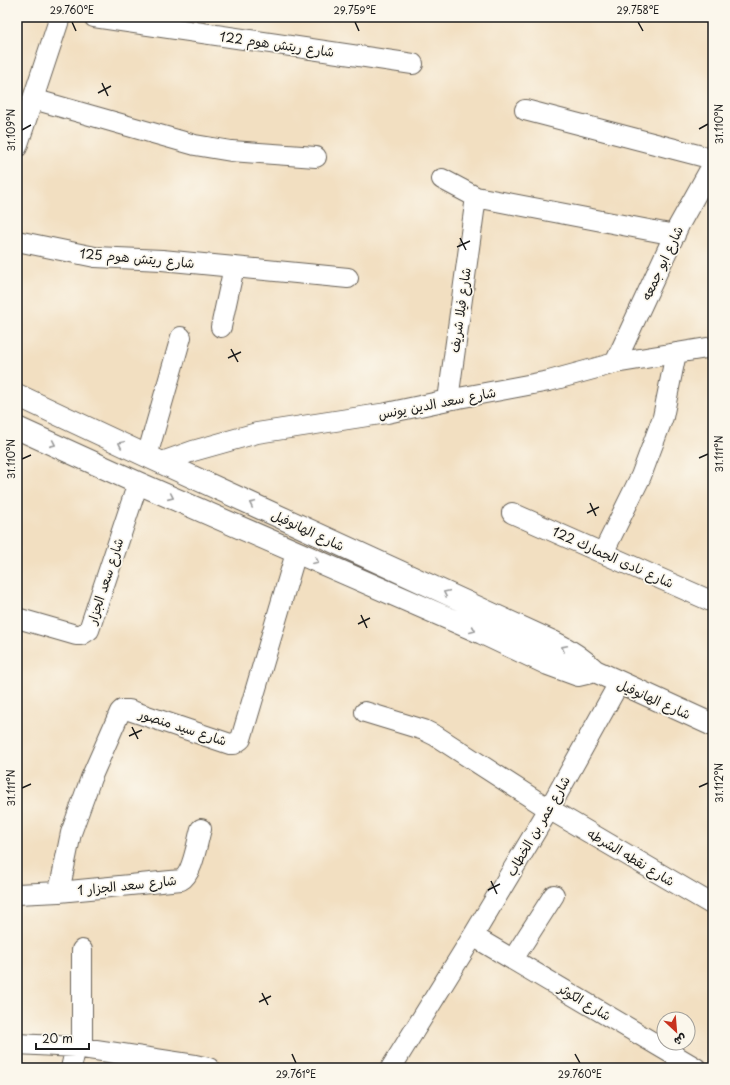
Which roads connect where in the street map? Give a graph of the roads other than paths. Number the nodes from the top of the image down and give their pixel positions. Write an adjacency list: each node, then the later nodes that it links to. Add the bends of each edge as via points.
1 (60, 17): 4 (street)
2 (94, 17): 3 (street, شارع ريتش هوم 122)
3 (413, 64)
4 (33, 99): 6 (street); 7 (street, via 195,145 231,152)
5 (525, 110): 8 (street)
6 (17, 147)
7 (316, 156)
8 (713, 159)
9 (713, 164): 12 (street, شارع ابو جمعه)
10 (442, 179): 11 (street)
11 (476, 197): 12 (street); 22 (street, شارع فيلا شريف)
12 (675, 235): 20 (street, شارع ابو جمعه)
13 (17, 241): 14 (street, شارع ريتش هوم 125, via 95,257)
14 (234, 267): 15 (street, شارع ريتش هوم 125); 16 (street)
15 (348, 278)
16 (221, 327)
17 (180, 337): 24 (street)
18 (713, 346): 19 (street, شارع سعد الدين يونس)
19 (676, 353): 20 (street, شارع سعد الدين يونس); 28 (street, via 663,417 641,476)
20 (615, 363): 22 (street, شارع سعد الدين يونس, via 549,381)
21 (17, 395): 24 (street, شارع الهانوفيل, one-way to 21)
22 (448, 400): 24 (street, شارع سعد الدين يونس, via 387,413 257,433)
23 (17, 428): 25 (street, شارع الهانوفيل, one-way to 25)
24 (154, 459): 31 (street, شارع الهانوفيل, one-way to 24, via 570,650)
25 (138, 483): 27 (street, شارع الهانوفيل, one-way to 27); 30 (street, شارع سعد الجزار, via 89,630 76,635)
26 (512, 513): 28 (street, شارع نادى الجمارك 122)
27 (296, 552): 31 (street, شارع الهانوفيل, one-way to 31, via 564,671 578,675); 37 (street, شارع سيد منصور, via 238,742 230,744 129,710 122,710 91,778 72,833)
28 (602, 553): 29 (street, شارع نادى الجمارك 122)
29 (713, 602)
30 (17, 618)
31 (595, 672): 32 (street, شارع الهانوفيل)
32 (619, 683): 34 (street, شارع الهانوفيل); 35 (street, شارع عمر بن الخطاب)
33 (365, 712): 35 (street, شارع نقطه الشرطه, via 436,736)
34 (713, 725)
35 (549, 809): 40 (street, شارع نقطه الشرطه); 41 (street, شارع عمر بن الخطاب)
36 (201, 829): 37 (street, شارع سعد الجزار 1, via 189,871 181,880)
37 (59, 892): 38 (street, شارع سعد الجزار 1)
38 (17, 894)
39 (554, 895): 43 (street)
40 (713, 905)
41 (473, 936): 43 (street, شارع الكوثر); 48 (street, شارع عمر بن الخطاب)
42 (82, 950): 45 (street)
43 (513, 959): 49 (street, شارع الكوثر)
44 (17, 1044): 45 (street)
45 (79, 1048): 46 (street); 47 (street)
46 (71, 1068)
47 (209, 1068)
48 (391, 1068)
49 (696, 1068)

